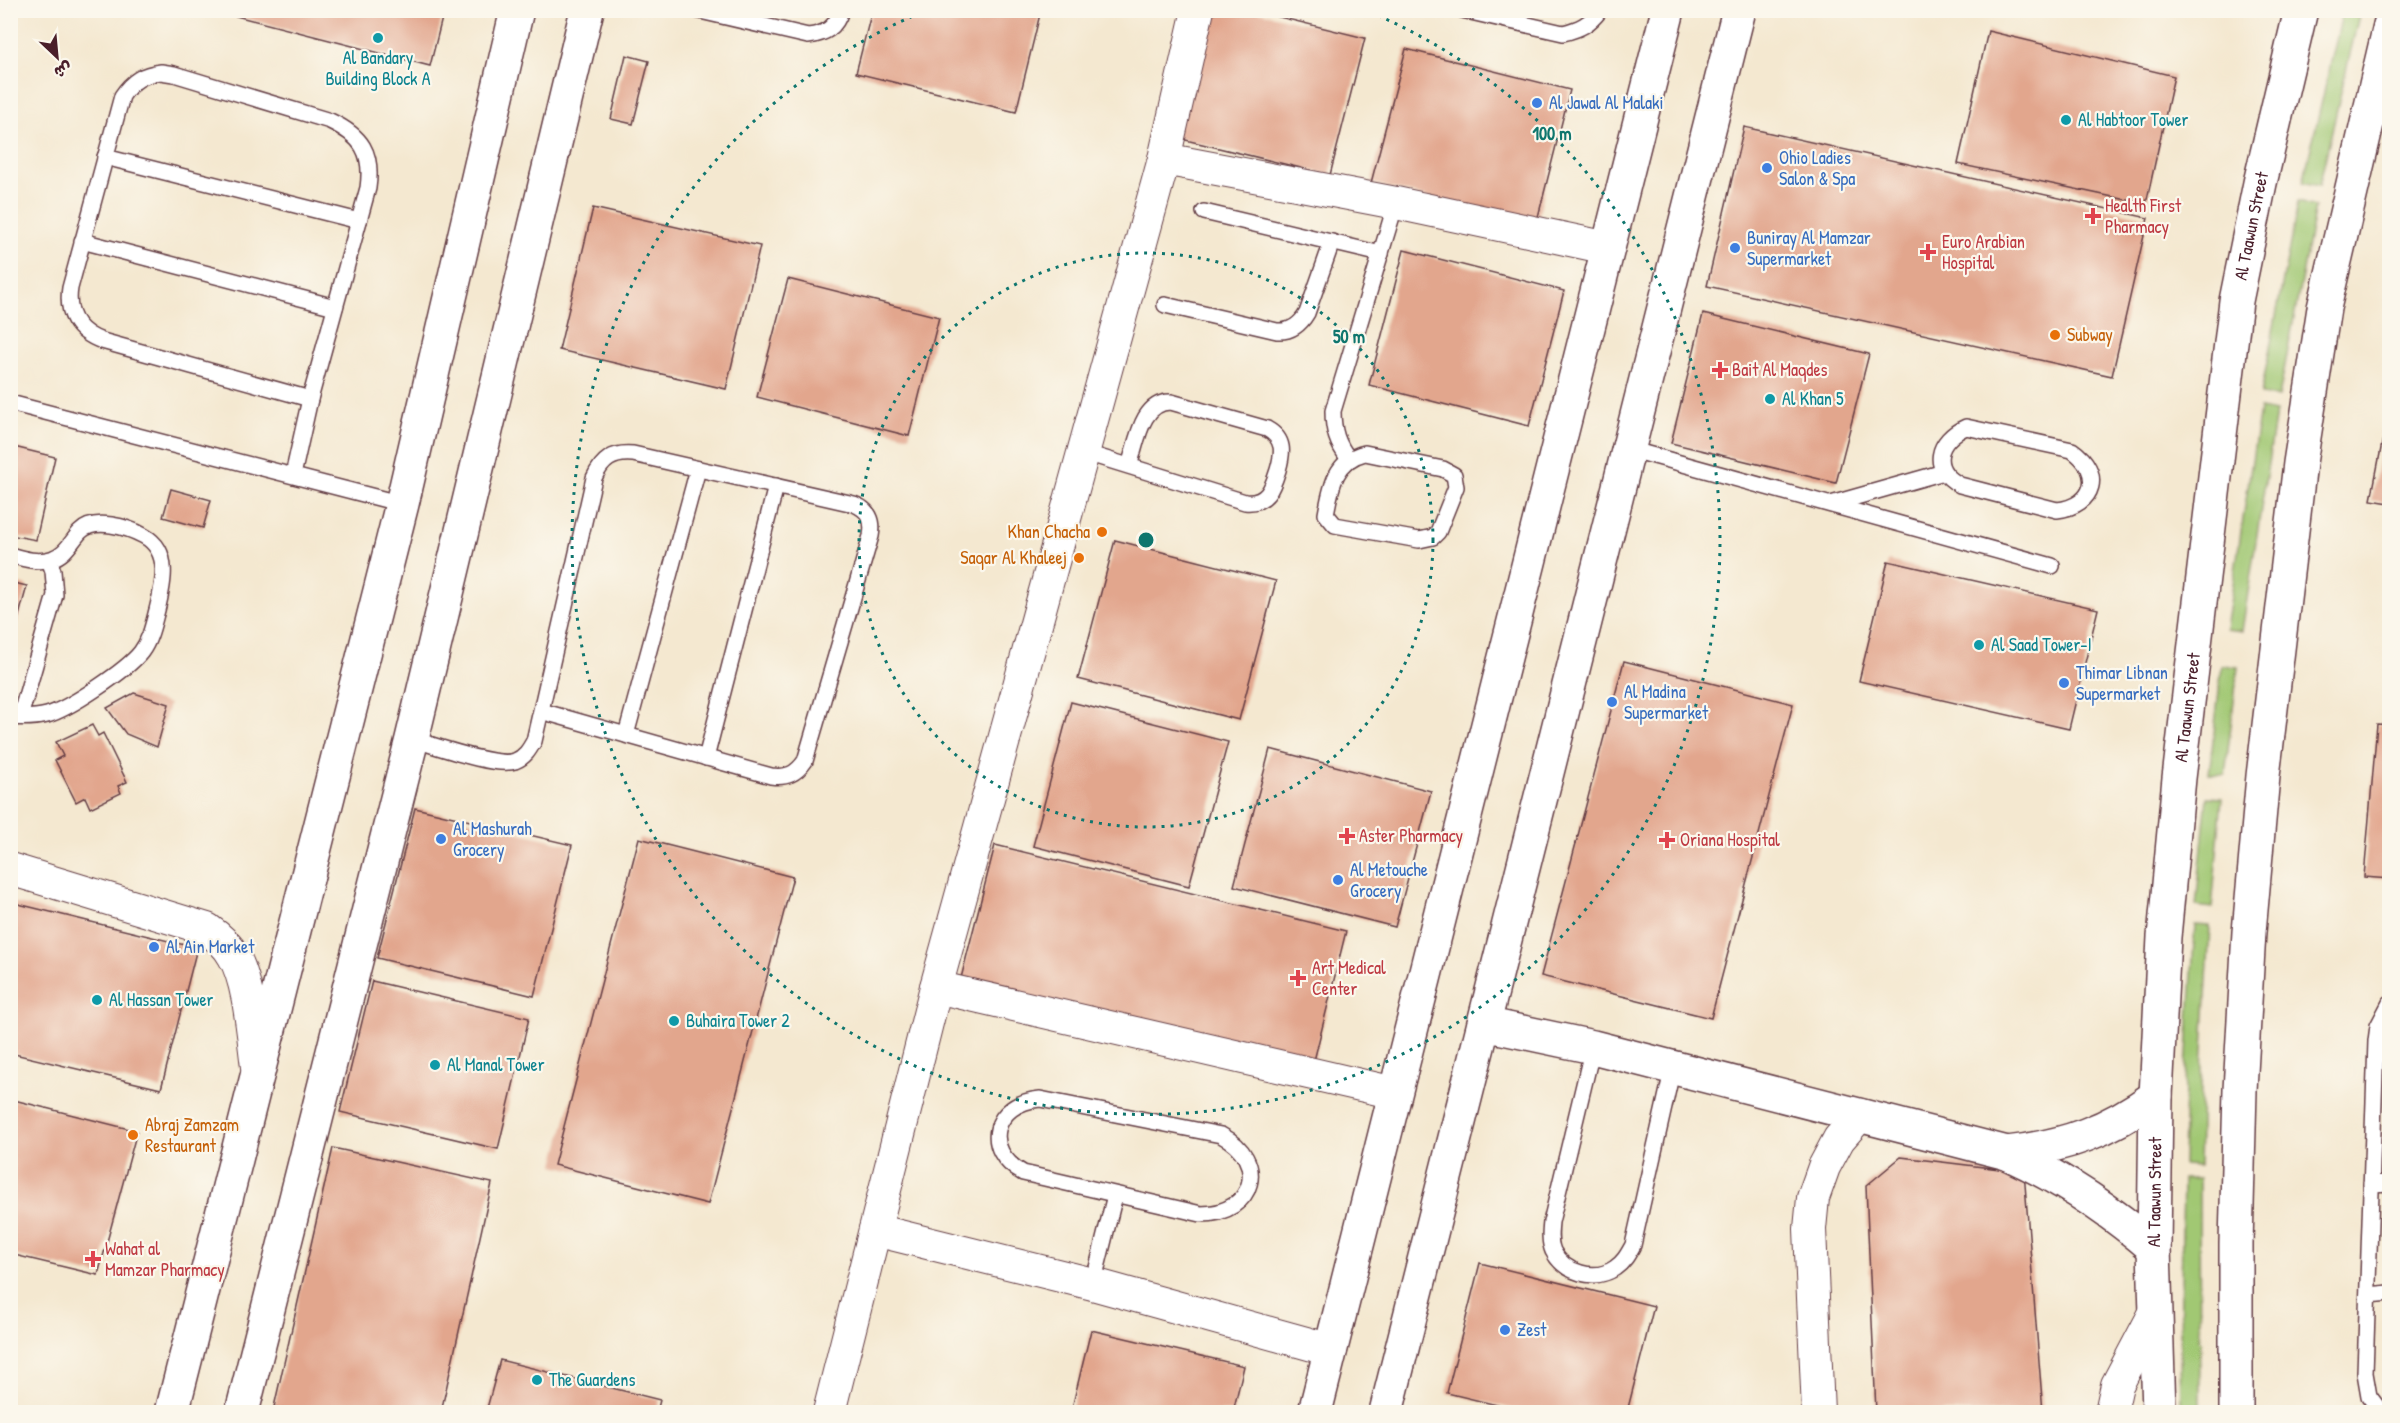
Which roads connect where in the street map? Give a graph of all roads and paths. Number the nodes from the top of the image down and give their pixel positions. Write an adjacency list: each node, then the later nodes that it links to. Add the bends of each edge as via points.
1 (517, 10): 33 (street)
2 (587, 10): 41 (street)
3 (696, 10): 4 (lane, via 808,36 830,30)
4 (841, 10)
5 (1198, 10): 13 (street)
6 (1462, 10): 7 (lane, via 1563,33 1580,30)
7 (1600, 10)
8 (1668, 10): 19 (street)
9 (1739, 10): 25 (street)
10 (2301, 10): 52 (street, Al Taawun Street, via 2236,301 2179,778 2164,937)
11 (2390, 25): 73 (street, via 2324,308 2300,463 2263,776 2240,1090)
12 (105, 156): 16 (lane); 16 (lane, via 128,86 149,73 174,74 346,129 363,147 370,171); 17 (lane)
13 (1164, 159): 14 (street); 26 (street)
14 (1396, 203): 19 (street); 20 (lane)
15 (1204, 212): 18 (lane)
16 (359, 221): 22 (lane)
17 (82, 241): 22 (lane); 23 (lane, via 68,299 75,321 91,337)
18 (1332, 242): 20 (lane); 21 (lane, via 1307,313 1286,332)
19 (1608, 248): 51 (street)
20 (1381, 254): 27 (lane, via 1333,411 1335,436)
21 (1165, 305)
22 (335, 307): 23 (lane)
23 (310, 399): 31 (lane)
24 (10, 403): 31 (lane)
25 (1629, 449): 34 (lane); 46 (street)
26 (1083, 452): 28 (lane); 44 (street)
27 (1349, 459): 27 (lane, via 1338,470 1326,514 1335,525 1419,540 1438,532 1456,487 1454,475 1443,469 1365,453)
28 (1129, 466): 28 (lane, via 1252,502 1260,501 1271,491 1283,451 1278,438 1267,429 1163,402 1155,405 1145,418)
29 (698, 469): 32 (lane); 38 (lane, via 622,453 603,462); 40 (lane)
30 (1944, 472): 30 (lane, via 1960,485 2057,510 2081,503 2092,480 2083,457 2072,450 1966,427 1943,444 1940,458); 34 (lane)
31 (293, 475): 33 (lane)
32 (776, 486): 42 (lane); 42 (lane, via 862,507 872,521 871,536 805,761 799,770 781,777)
33 (402, 504): 49 (street)
34 (1829, 504): 37 (lane)
35 (10, 555): 36 (lane)
36 (49, 560): 39 (lane, via 55,595); 39 (lane, via 66,552 88,526 115,527 141,534 156,547 162,560 163,586 147,643 132,662 68,707 45,716)
37 (2052, 566)
38 (541, 711): 40 (lane); 41 (lane, via 534,741 523,757 514,761 495,762)
39 (15, 717)
40 (626, 735): 42 (lane)
41 (412, 739): 66 (street)
42 (706, 758)
43 (10, 869): 49 (street, via 207,929 222,940 241,971)
44 (936, 987): 51 (street); 58 (street)
45 (2390, 1004): 50 (lane, via 2378,1026)
46 (1484, 1023): 47 (street); 69 (street)
47 (1593, 1047): 48 (street); 48 (lane, via 1550,1237 1562,1263 1588,1275 1615,1268 1633,1245)
48 (1673, 1067): 53 (street)
49 (258, 1074): 65 (street)
50 (2382, 1082): 56 (lane)
51 (1395, 1093): 64 (street)
52 (2156, 1096): 54 (street, via 2101,1130 2060,1144); 59 (street, Al Taawun Street)
53 (1860, 1115): 54 (street); 70 (street, via 1839,1139 1814,1198 1810,1229)
54 (2007, 1153): 59 (street, via 2070,1184)
55 (2390, 1183): 56 (lane)
56 (2371, 1184): 62 (lane)
57 (1115, 1195): 57 (lane, via 1217,1214 1232,1209 1243,1198 1250,1184 1250,1168 1235,1142 1221,1135 1040,1099 1026,1100 1004,1116 998,1128 998,1143 1011,1166 1023,1173); 60 (lane)
58 (875, 1230): 60 (street); 67 (street)
59 (2154, 1248): 63 (street, Al Taawun Street)
60 (1093, 1284): 64 (street)
61 (2390, 1293): 62 (lane)
62 (2368, 1295): 74 (lane, via 2365,1384)
63 (2156, 1311): 71 (street, via 2117,1385); 72 (street, Al Taawun Street)
64 (1330, 1350): 68 (street)
65 (172, 1413)
66 (242, 1413)
67 (830, 1413)
68 (1315, 1413)
69 (1386, 1413)
70 (1818, 1413)
71 (2111, 1413)
72 (2159, 1413)
73 (2236, 1413)
74 (2381, 1413)

